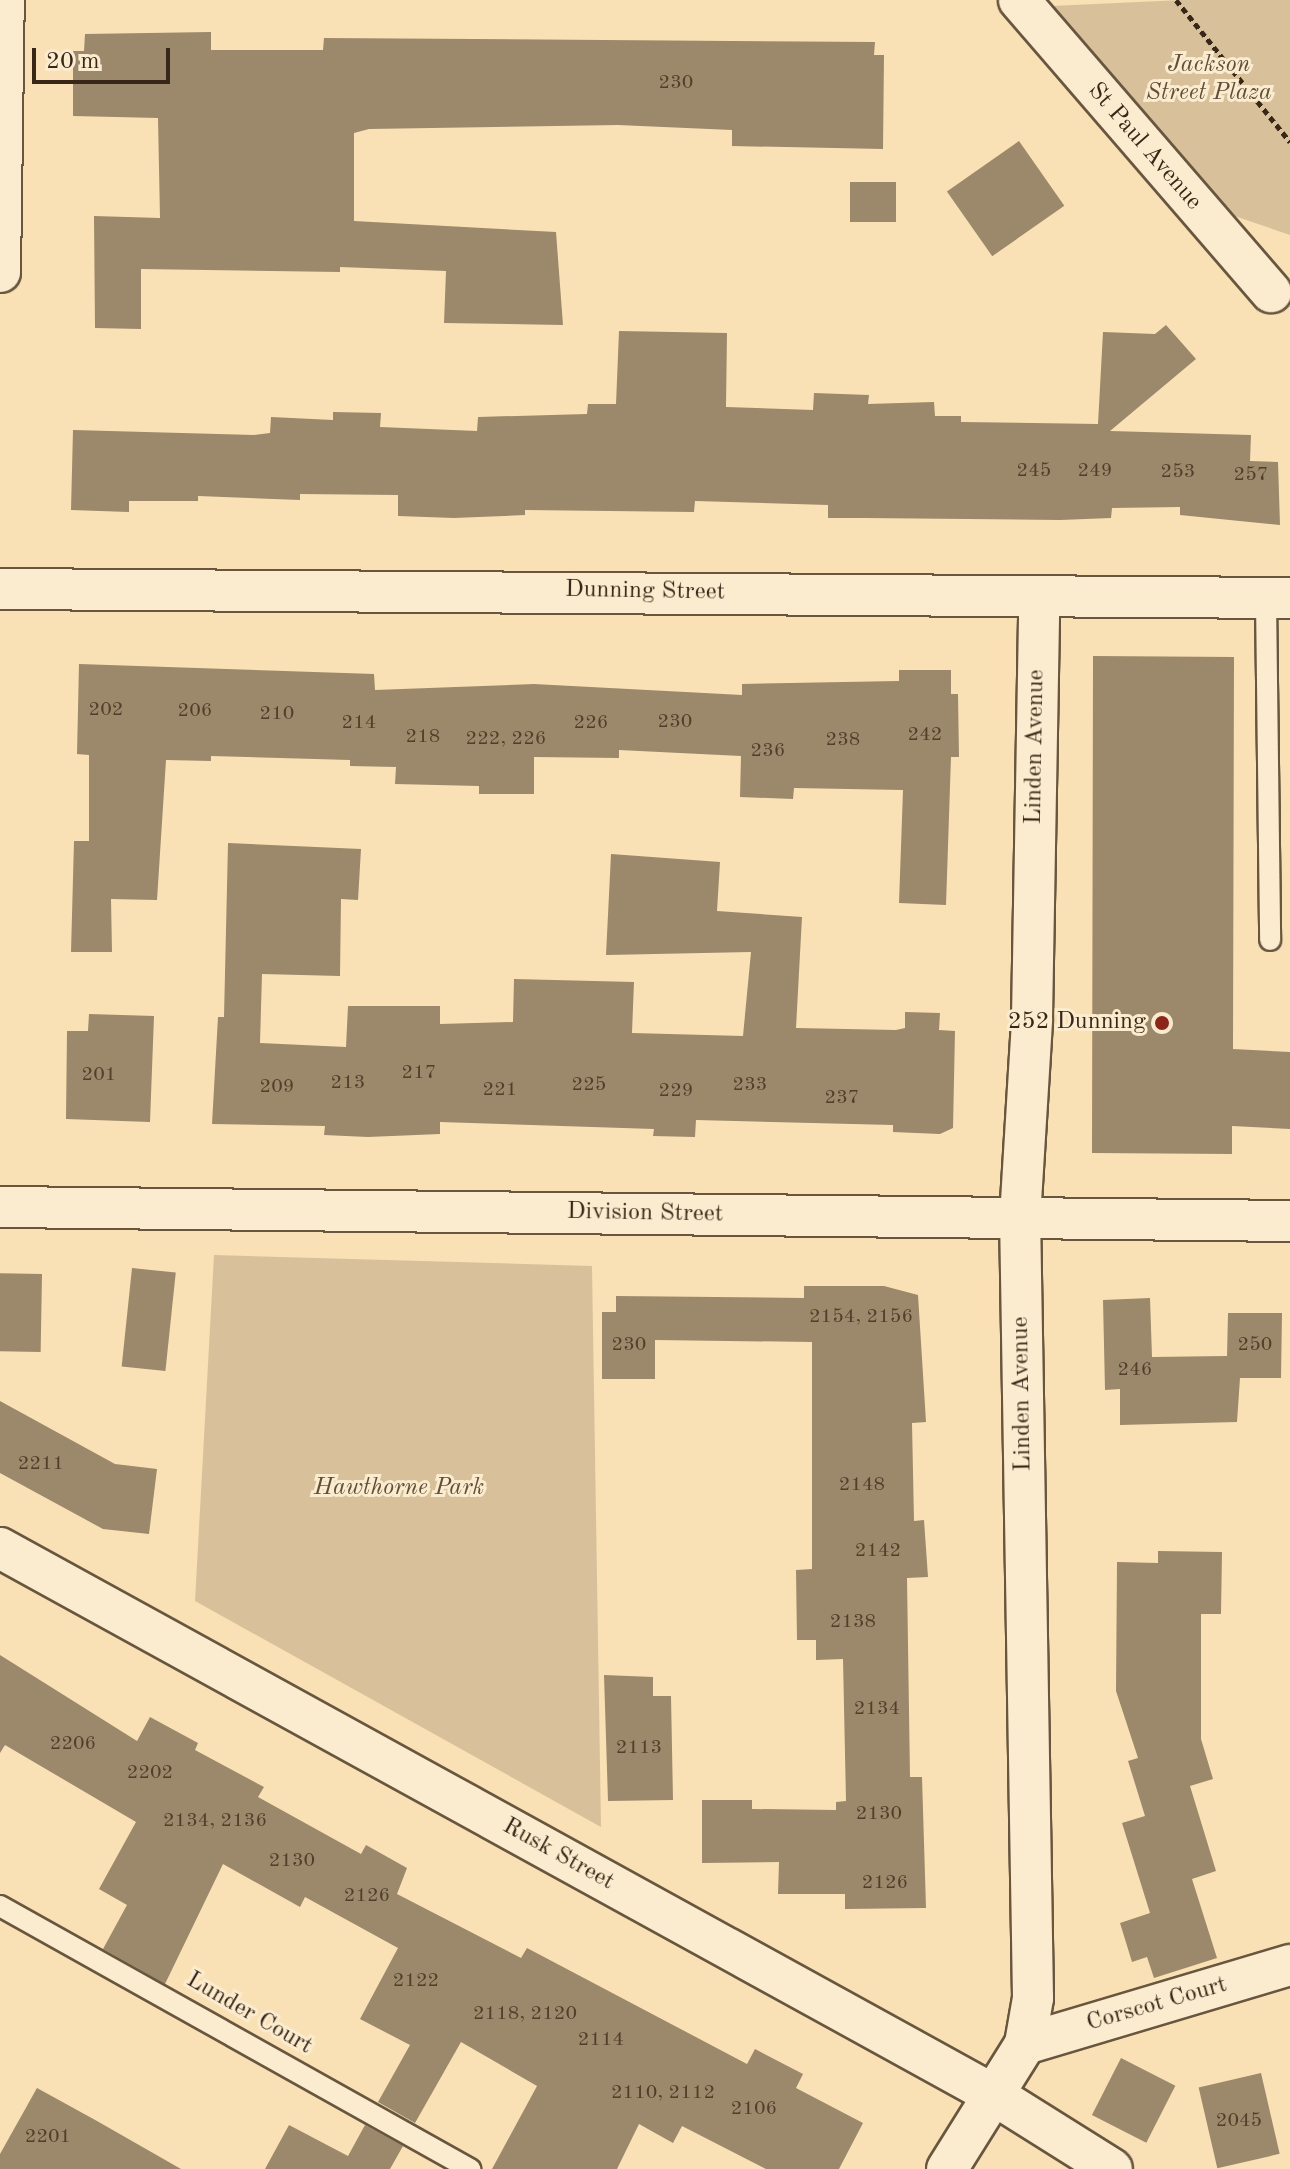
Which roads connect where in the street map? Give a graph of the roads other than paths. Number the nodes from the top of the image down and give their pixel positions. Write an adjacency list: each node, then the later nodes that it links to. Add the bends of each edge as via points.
1 (4, 0): 3 (street)
2 (1019, 0): 4 (street, St Paul Avenue)
3 (0, 272)
4 (1271, 292)
5 (0, 589): 6 (street, Dunning Street)
6 (1039, 597): 7 (street, Dunning Street); 10 (street, Linden Avenue, via 1032,1019)
7 (1278, 598): 8 (lane)
8 (1270, 940)
9 (0, 1207): 10 (street, Division Street)
10 (1020, 1218): 11 (street, Division Street); 15 (street, Linden Avenue, via 1033,1998)
11 (1290, 1221)
12 (0, 1548): 16 (street, Rusk Street)
13 (0, 1906): 17 (lane, Lunder Court)
14 (1290, 1965): 15 (street, Corscot Court)
15 (1025, 2044): 16 (street, Linden Avenue)
16 (994, 2095): 18 (street, Linden Avenue); 19 (street, Rusk Street)
17 (470, 2169)
18 (947, 2169)
19 (1112, 2169)

